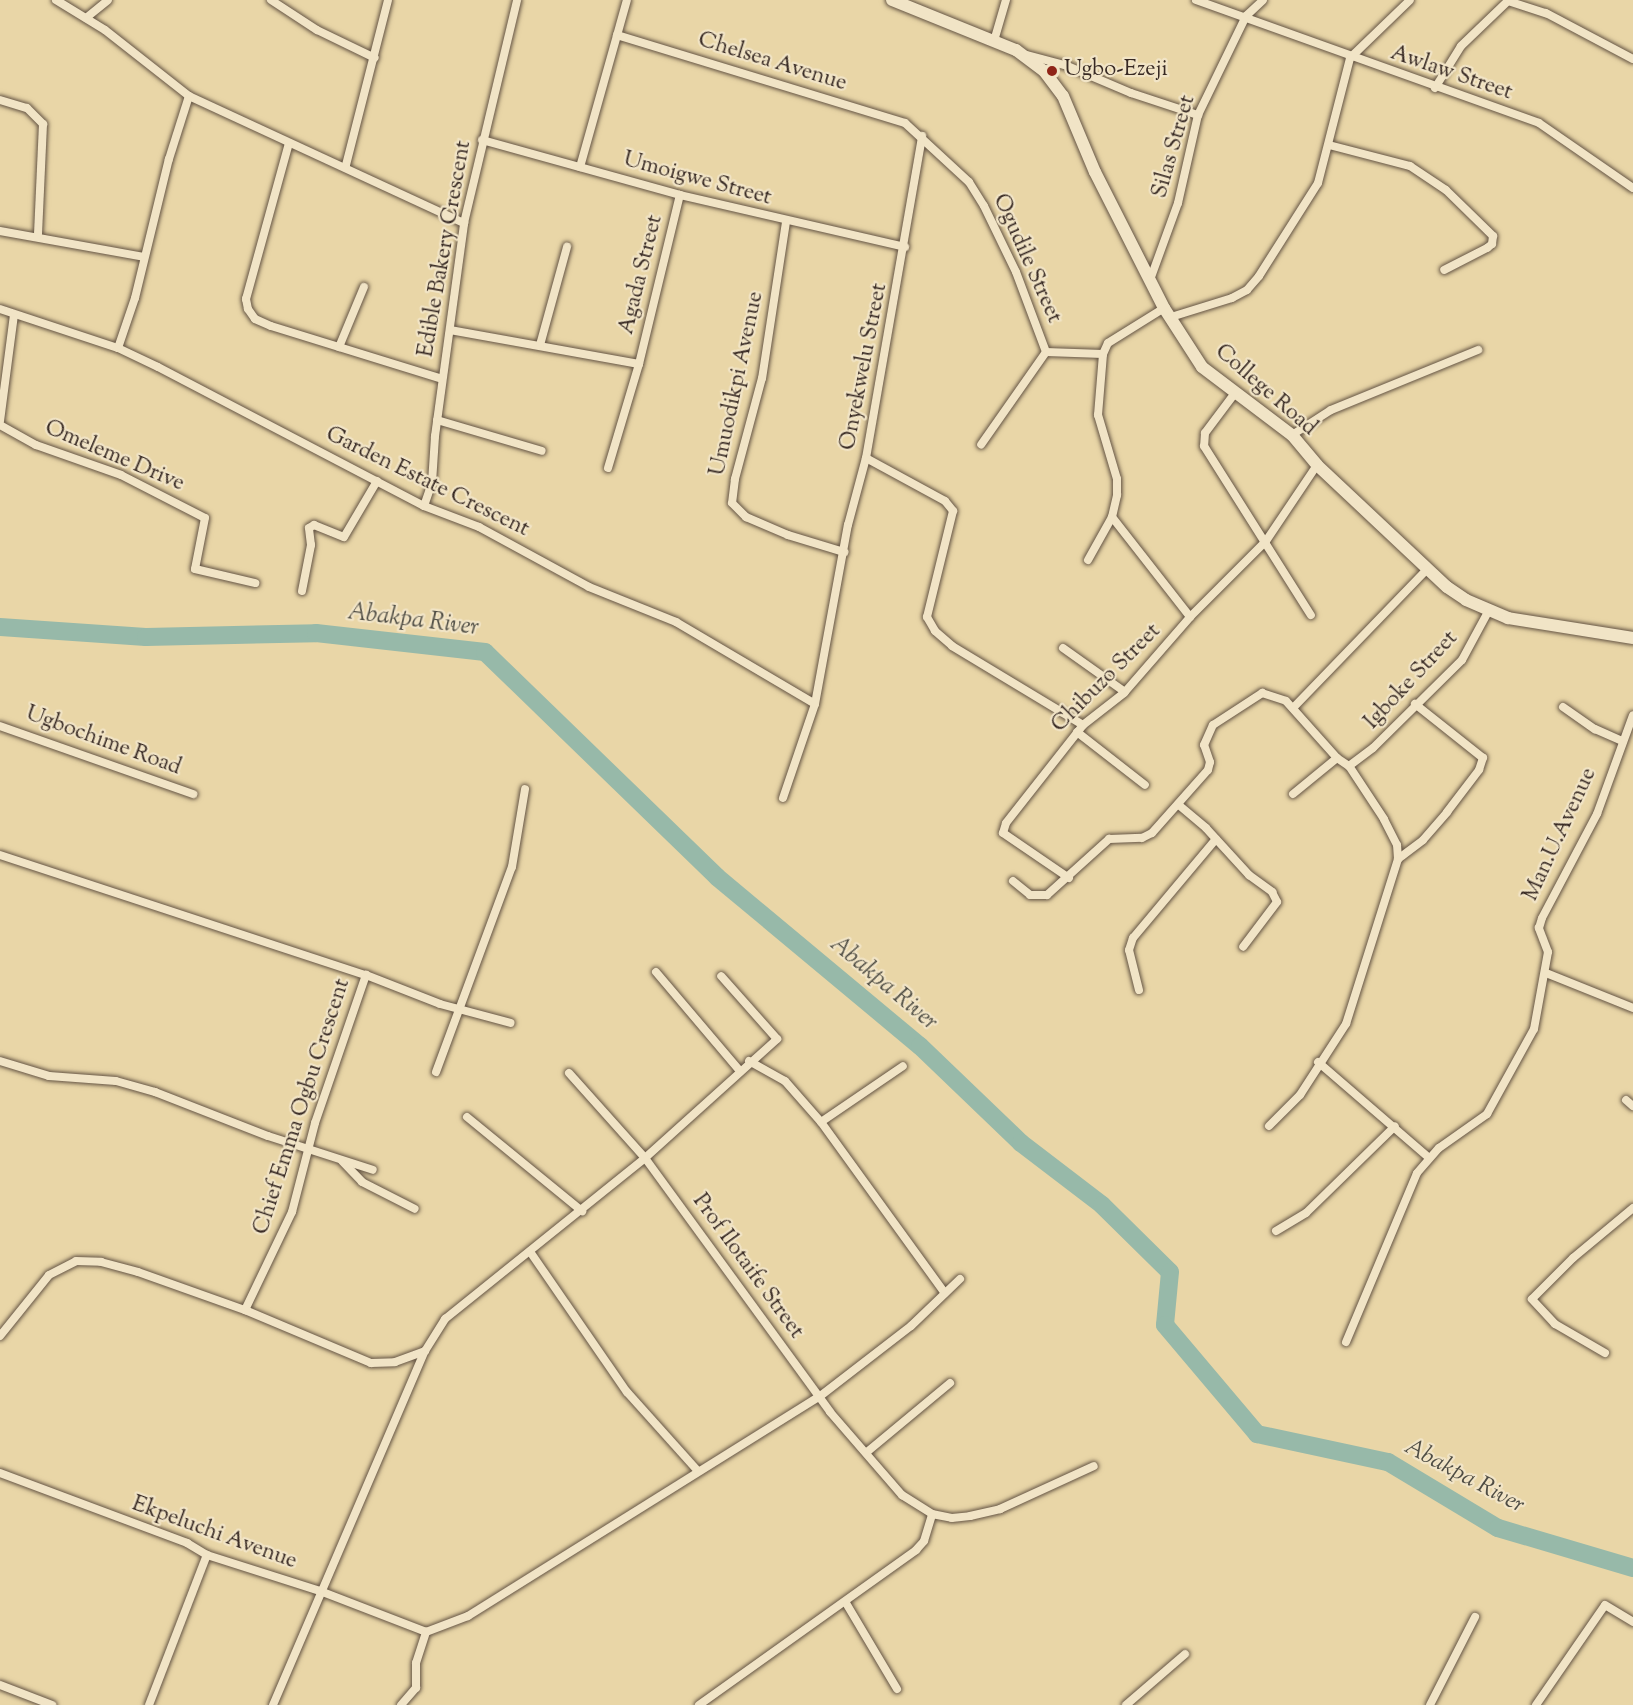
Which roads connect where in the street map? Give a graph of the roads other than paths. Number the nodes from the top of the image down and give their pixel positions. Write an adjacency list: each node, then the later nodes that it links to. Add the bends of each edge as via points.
1 (56, 0): 14 (street)
2 (108, 0): 14 (street)
3 (271, 0): 18 (street, via 317,30)
4 (388, 0): 18 (street)
5 (627, 0): 15 (street)
6 (892, 0): 16 (main road, College Road)
7 (1006, 0): 16 (street)
8 (1196, 0): 13 (street, Awlaw Street)
9 (1263, 0): 13 (street, Silas Street)
10 (1410, 0): 19 (street)
11 (1508, 0): 20 (street, via 1546,13); 21 (street, via 1461,46)
12 (515, 1): 27 (street, Edible Bakery Crescent)
13 (1246, 16): 19 (street, Awlaw Street); 24 (street, Silas Street)
14 (86, 18): 22 (street)
15 (617, 35): 25 (street, Chelsea Avenue); 31 (street)
16 (994, 41): 17 (main road, College Road)
17 (1027, 55): 24 (street, via 1065,64 1131,93); 42 (main road, College Road, via 1063,96 1095,172)
18 (375, 58): 30 (street)
19 (1350, 58): 21 (street, Awlaw Street); 29 (street)
20 (1633, 59)
21 (1435, 88): 32 (street, Awlaw Street, via 1539,123)
22 (189, 96): 28 (street); 40 (street)
23 (0, 100): 37 (street, via 37,114 43,124)
24 (1198, 115): 42 (street, Silas Street, via 1178,203)
25 (915, 128): 26 (street, Ogudile Street)
26 (922, 136): 39 (street, Onyekwelu Street); 52 (street, Ogudile Street, via 969,182 984,206 1016,272)
27 (482, 140): 31 (street, Umoigwe Street); 35 (street, Edible Bakery Crescent)
28 (289, 143): 30 (street); 49 (street, via 246,299 248,309 255,319 270,326)
29 (1329, 145): 41 (street, via 1410,166 1446,190 1493,236 1487,248); 45 (street, via 1318,183 1247,290)
30 (345, 165): 35 (street)
31 (580, 166): 33 (street, Umoigwe Street)
32 (1633, 188)
33 (680, 195): 34 (street, Umoigwe Street); 54 (street, Agada Street)
34 (786, 222): 39 (street, Umoigwe Street); 69 (street, Umuodikpi Avenue, via 762,378 732,503 746,517)
35 (464, 223): 47 (street, Edible Bakery Crescent)
36 (0, 231): 37 (street)
37 (38, 236): 40 (street)
38 (567, 247): 48 (street)
39 (905, 248): 62 (street, Onyekwelu Street)
40 (144, 257): 50 (street)
41 (1444, 270)
42 (1150, 279): 45 (main road, College Road)
43 (364, 287): 49 (street)
44 (0, 309): 46 (street, Garden Estate Crescent)
45 (1168, 313): 53 (street, via 1108,343); 56 (main road, College Road, via 1202,367)
46 (14, 315): 50 (street, Garden Estate Crescent); 58 (street)
47 (450, 330): 48 (street); 55 (street, Edible Bakery Crescent)
48 (540, 345): 54 (street)
49 (339, 347): 55 (street)
50 (118, 348): 65 (street, Garden Estate Crescent)
51 (1478, 350): 59 (street, via 1330,410)
52 (1046, 352): 53 (street); 60 (street, Ogudile Street)
53 (1103, 354): 67 (street, via 1098,415 1117,479)
54 (639, 364): 64 (street, Agada Street)
55 (442, 379): 57 (street, Edible Bakery Crescent)
56 (1235, 393): 59 (main road, College Road); 68 (street, via 1205,433 1204,446)
57 (437, 420): 61 (street); 66 (street, Edible Bakery Crescent, via 432,483)
58 (0, 423): 72 (street, Omeleme Drive, via 36,445 121,475 205,518 195,569)
59 (1292, 435): 63 (main road, College Road)
60 (981, 445)
61 (542, 451)
62 (866, 458): 69 (street, Onyekwelu Street); 86 (street, via 945,501 953,511 927,617 935,631 952,646)
63 (1317, 465): 68 (street, Chibuzo Street); 71 (main road, College Road)
64 (608, 468)
65 (377, 481): 66 (street, Garden Estate Crescent); 73 (street, via 344,537 314,525 309,528 311,545)
66 (424, 506): 80 (street, Garden Estate Crescent, via 479,526 589,587 676,622)
67 (1112, 517): 70 (street); 76 (street)
68 (1266, 541): 75 (street); 76 (street, Chibuzo Street)
69 (844, 552): 80 (street, Onyekwelu Street)
70 (1088, 560)
71 (1427, 569): 74 (main road, College Road, via 1466,600); 83 (street)
72 (255, 583)
73 (302, 591)
74 (1489, 610): 77 (main road, College Road, via 1548,627); 81 (street, Igboke Street, via 1462,660)
75 (1311, 615)
76 (1190, 617): 79 (street, Chibuzo Street)
77 (1633, 638)
78 (1063, 648): 79 (street)
79 (1125, 692): 86 (street, Chibuzo Street)
80 (815, 704): 94 (street, Onyekwelu Street)
81 (1415, 704): 89 (street, Igboke Street, via 1374,748); 98 (street, via 1483,758 1479,770 1447,812 1423,840)
82 (1563, 707): 87 (street, via 1594,729)
83 (1293, 708): 88 (street); 95 (street, via 1277,694 1262,693 1212,725 1203,745 1210,762 1208,771)
84 (1633, 715): 87 (street, Man.U.Avenue)
85 (0, 726): 92 (street, Ugbochime Road)
86 (1080, 728): 90 (street); 99 (street, Chibuzo Street, via 1035,783 1003,833)
87 (1622, 741): 103 (street, Man.U.Avenue, via 1596,814 1542,918 1539,928 1548,952)
88 (1337, 758): 89 (street); 93 (street)
89 (1349, 766): 98 (street, via 1384,819 1397,845)
90 (1145, 785)
91 (525, 789): 107 (street, via 512,867)
92 (193, 794)
93 (1293, 794)
94 (783, 798)
95 (1180, 806): 96 (street); 99 (street, via 1142,838 1110,839)
96 (1216, 839): 101 (street, via 1249,875 1272,892 1277,902); 106 (street, via 1133,938 1129,950)
97 (0, 855): 104 (street)
98 (1398, 859): 112 (street, via 1350,1014)
99 (1069, 878): 100 (street, via 1040,898 1029,896)
100 (1013, 881)
101 (1243, 947)
102 (656, 972): 114 (street)
103 (1546, 973): 108 (street); 122 (street, Man.U.Avenue, via 1534,1029 1498,1099 1487,1114)
104 (366, 975): 107 (street, Chief Emma Ogbu Crescent); 121 (street, Chief Emma Ogbu Crescent)
105 (721, 976): 111 (street, via 777,1036)
106 (1139, 990)
107 (459, 1008): 109 (street, Chief Emma Ogbu Crescent); 115 (street)
108 (1633, 1008)
109 (511, 1023)
110 (0, 1061): 121 (street, via 49,1076 116,1081)
111 (749, 1061): 114 (street); 118 (street, via 785,1081)
112 (1318, 1062): 119 (street, via 1300,1095); 120 (street)
113 (903, 1066): 118 (street)
114 (739, 1070): 123 (street)
115 (436, 1072)
116 (569, 1073): 123 (street, Prof Ilotaife Street)
117 (467, 1116): 128 (street)
118 (821, 1122): 132 (street)
119 (1269, 1126)
120 (1395, 1126): 122 (street); 129 (street, via 1306,1213)
121 (308, 1150): 124 (street); 133 (street, Chief Emma Ogbu Crescent, via 292,1212)
122 (1428, 1157): 135 (street, Man.U.Avenue, via 1417,1173)
123 (645, 1158): 128 (street); 139 (street, Prof Ilotaife Street)
124 (342, 1161): 125 (street); 127 (street, via 362,1182)
125 (373, 1170)
126 (1633, 1208): 137 (street, via 1573,1258 1533,1299 1555,1324)
127 (415, 1209)
128 (582, 1210): 130 (street)
129 (1276, 1231)
130 (531, 1253): 136 (street, via 460,1305 445,1319); 142 (street, via 627,1392)
131 (960, 1279): 132 (street)
132 (944, 1292): 139 (street, via 911,1326)
133 (244, 1310): 134 (street, via 138,1272 76,1260 49,1275); 136 (street, via 371,1363 394,1362)
134 (0, 1336)
135 (1346, 1342)
136 (425, 1351): 146 (street)
137 (1605, 1353)
138 (950, 1383): 140 (street)
139 (819, 1397): 140 (street, Prof Ilotaife Street); 142 (street)
140 (867, 1452): 144 (street, Prof Ilotaife Street, via 902,1495)
141 (1094, 1466): 144 (street, via 1000,1509 952,1518)
142 (697, 1470): 150 (street, via 468,1616)
143 (0, 1473): 145 (street, Ekpeluchi Avenue, via 187,1543)
144 (932, 1514): 147 (street, via 924,1541 916,1550)
145 (207, 1555): 146 (street, Ekpeluchi Avenue); 155 (street)
146 (320, 1591): 150 (street, Ekpeluchi Avenue); 156 (street)
147 (846, 1603): 153 (street); 158 (street)
148 (1475, 1617): 160 (street)
149 (1633, 1622): 161 (street, via 1605,1605)
150 (426, 1632): 157 (street, via 416,1663 416,1688)
151 (1185, 1654): 159 (street)
152 (0, 1685): 154 (street)
153 (897, 1689)
154 (52, 1705)
155 (149, 1705)
156 (273, 1705)
157 (401, 1705)
158 (699, 1705)
159 (1126, 1705)
160 (1430, 1705)
161 (1536, 1705)

